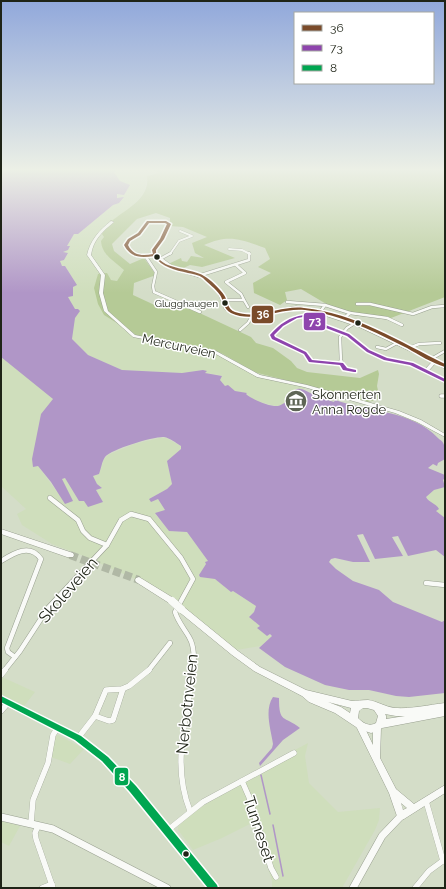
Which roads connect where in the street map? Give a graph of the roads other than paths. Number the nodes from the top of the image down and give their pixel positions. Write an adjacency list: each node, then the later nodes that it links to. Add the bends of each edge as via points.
1 (112, 222): 36 (main road, Mercurveien, via 95,240 90,255 103,274 101,293 106,311 132,335 215,352 259,376 397,412)
2 (180, 231): 6 (street, via 192,236 179,241 171,254)
3 (229, 249): 7 (street, via 242,250 250,254 248,261)
4 (155, 255): 5 (street); 5 (street, via 154,250 165,234 168,223 148,222 139,234 126,243 130,251); 6 (street)
5 (146, 257): 16 (street, via 156,272 154,292)
6 (160, 259): 8 (street, via 171,267)
7 (236, 266): 8 (street); 10 (street, via 245,273 226,282 241,294)
8 (201, 275): 9 (street)
9 (224, 300): 10 (street); 19 (street, via 228,310)
10 (244, 300): 15 (street)
11 (287, 302): 13 (street)
12 (357, 304): 14 (street, via 370,304 413,314 432,307)
13 (325, 305): 17 (street); 18 (street)
14 (445, 306)
15 (248, 307)
16 (200, 312)
17 (320, 312): 19 (street, via 292,309); 20 (street)
18 (350, 313): 20 (street); 22 (street, via 387,318)
19 (252, 316): 23 (street)
20 (343, 319): 21 (street)
21 (355, 323): 24 (street); 25 (street)
22 (402, 325)
23 (240, 330)
24 (342, 333): 31 (street, via 339,341 342,351); 31 (street, via 300,316 282,325 271,336 305,353 311,362); 34 (street, via 352,337 359,345 378,356 406,362)
25 (397, 342): 27 (street, via 386,349); 28 (street)
26 (440, 344): 28 (street, via 419,344)
27 (377, 347)
28 (409, 348): 30 (street)
29 (445, 351): 30 (street)
30 (433, 360): 32 (street); 34 (street)
31 (341, 364): 33 (street, via 345,369)
32 (445, 366)
33 (354, 371)
34 (426, 371): 35 (street)
35 (445, 381)
36 (445, 436)
37 (50, 498): 39 (street, Skoleveien, via 78,520 90,538)
38 (1, 531): 40 (highway)
39 (107, 545): 45 (street, Skoleveien, via 122,518 132,514 149,519 181,558 192,579); 47 (street, Skoleveien, via 48,608)
40 (70, 555)
41 (1, 561): 47 (street, via 22,550 36,553 41,559 7,648)
42 (139, 580): 45 (highway)
43 (426, 583): 44 (street)
44 (445, 585)
45 (177, 604): 50 (highway, via 251,665 283,684); 70 (street, Nerbotnveien, via 175,614 191,639 193,647 194,666 180,764 182,787)
46 (170, 643): 49 (street, via 153,667)
47 (15, 657): 48 (street, Skoleveien)
48 (1, 675)
49 (123, 689): 58 (street, via 106,690); 58 (street, via 113,720)
50 (305, 693): 53 (highway); 59 (highway)
51 (1, 699): 52 (street)
52 (9, 703): 56 (street); 61 (street)
53 (360, 705): 54 (highway); 59 (highway, via 353,712)
54 (377, 707): 55 (highway, via 387,711 403,712); 60 (highway, via 382,716)
55 (445, 707)
56 (1, 711)
57 (445, 712): 60 (highway)
58 (95, 716): 62 (street)
59 (358, 724): 60 (highway, via 367,729); 64 (main road)
60 (379, 726): 64 (main road)
61 (58, 727): 62 (street); 73 (street, via 53,735 48,763 32,806)
62 (78, 738): 74 (street, via 117,770)
63 (294, 753): 65 (street, Tunneset)
64 (377, 757): 67 (main road)
65 (242, 781): 70 (street, Tunneset); 76 (street, Tunneset)
66 (445, 789): 68 (main road)
67 (394, 792): 69 (main road); 71 (main road)
68 (426, 801): 69 (main road); 75 (street)
69 (412, 808): 71 (main road)
70 (190, 811): 74 (street, Tunneset)
71 (401, 816): 81 (street, via 382,836)
72 (1, 817): 73 (street)
73 (35, 824): 77 (street, via 36,839); 80 (street, via 62,832)
74 (168, 830): 78 (street)
75 (444, 860): 82 (street, via 429,871)
76 (276, 877)
77 (52, 886): 79 (street)
78 (211, 887)
79 (42, 888)
80 (167, 888)
81 (353, 888)
82 (415, 888)

